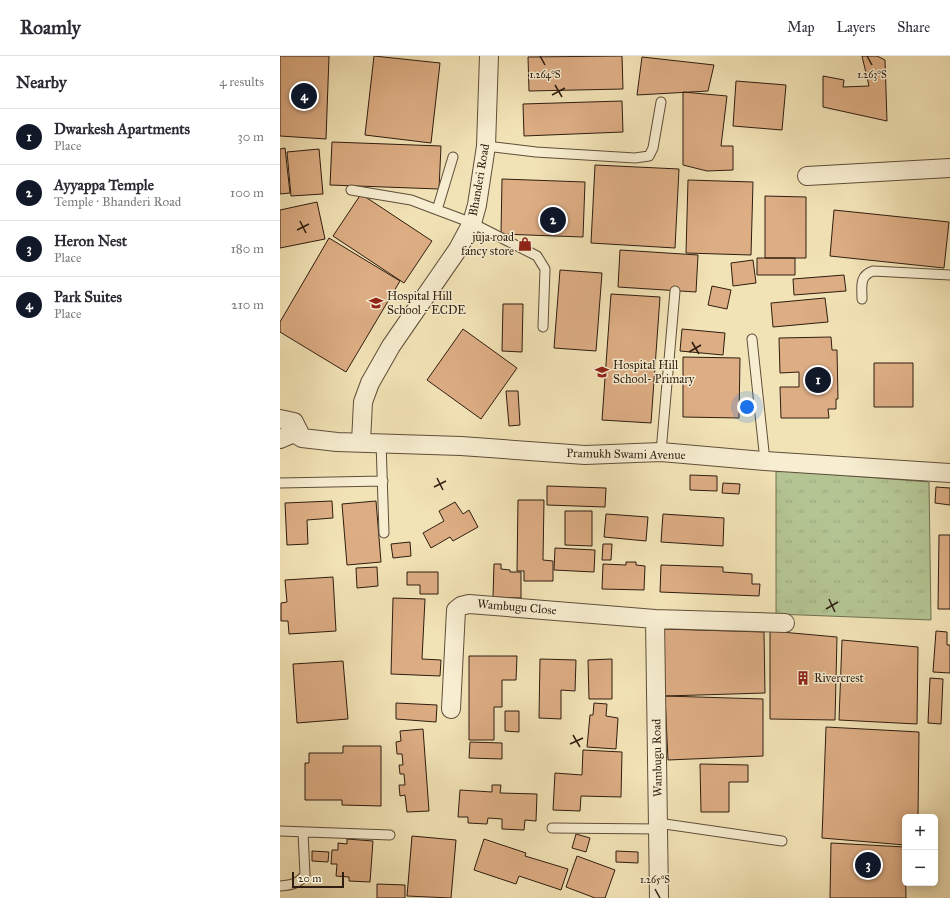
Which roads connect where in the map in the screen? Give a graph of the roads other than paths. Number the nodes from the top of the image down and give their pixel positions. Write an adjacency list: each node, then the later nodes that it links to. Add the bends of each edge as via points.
1 (489, 56): 3 (street, Bhanderi Road)
2 (661, 102): 3 (lane, via 653,148 649,156 635,158 536,152)
3 (486, 146): 9 (street, Bhanderi Road)
4 (453, 157): 8 (lane)
5 (950, 168): 6 (street)
6 (807, 176)
7 (351, 190): 8 (lane, via 411,200)
8 (438, 210): 9 (lane)
9 (472, 223): 13 (lane, via 537,256 542,262 546,269); 18 (street, Bhanderi Road, via 458,249 391,346 370,383 363,402)
10 (950, 275): 12 (lane, via 873,271 867,273 862,280)
11 (675, 291): 20 (lane)
12 (862, 299)
13 (543, 327)
14 (752, 339): 21 (lane)
15 (280, 419): 16 (street, via 294,422)
16 (302, 438): 17 (street, Pramukh Swami Avenue, via 294,433); 18 (street, Pramukh Swami Avenue)
17 (280, 439)
18 (361, 442): 19 (street, Pramukh Swami Avenue)
19 (381, 442): 20 (street, Pramukh Swami Avenue, via 586,455); 23 (lane)
20 (661, 452): 21 (street, Pramukh Swami Avenue)
21 (765, 461): 22 (street, Pramukh Swami Avenue)
22 (950, 473)
23 (382, 481): 24 (lane); 25 (lane)
24 (280, 483)
25 (384, 533)
26 (654, 619): 27 (street, Wambugu Close); 28 (street, Wambugu Close, via 469,604 461,606 456,610); 29 (street, Wambugu Road)
27 (785, 623)
28 (451, 709)
29 (658, 826): 30 (lane); 34 (lane); 36 (street, Wambugu Road)
30 (552, 828)
31 (280, 831): 32 (lane)
32 (303, 832): 33 (lane); 35 (lane, via 305,875 299,882)
33 (390, 835)
34 (782, 841)
35 (280, 886)
36 (659, 898)

